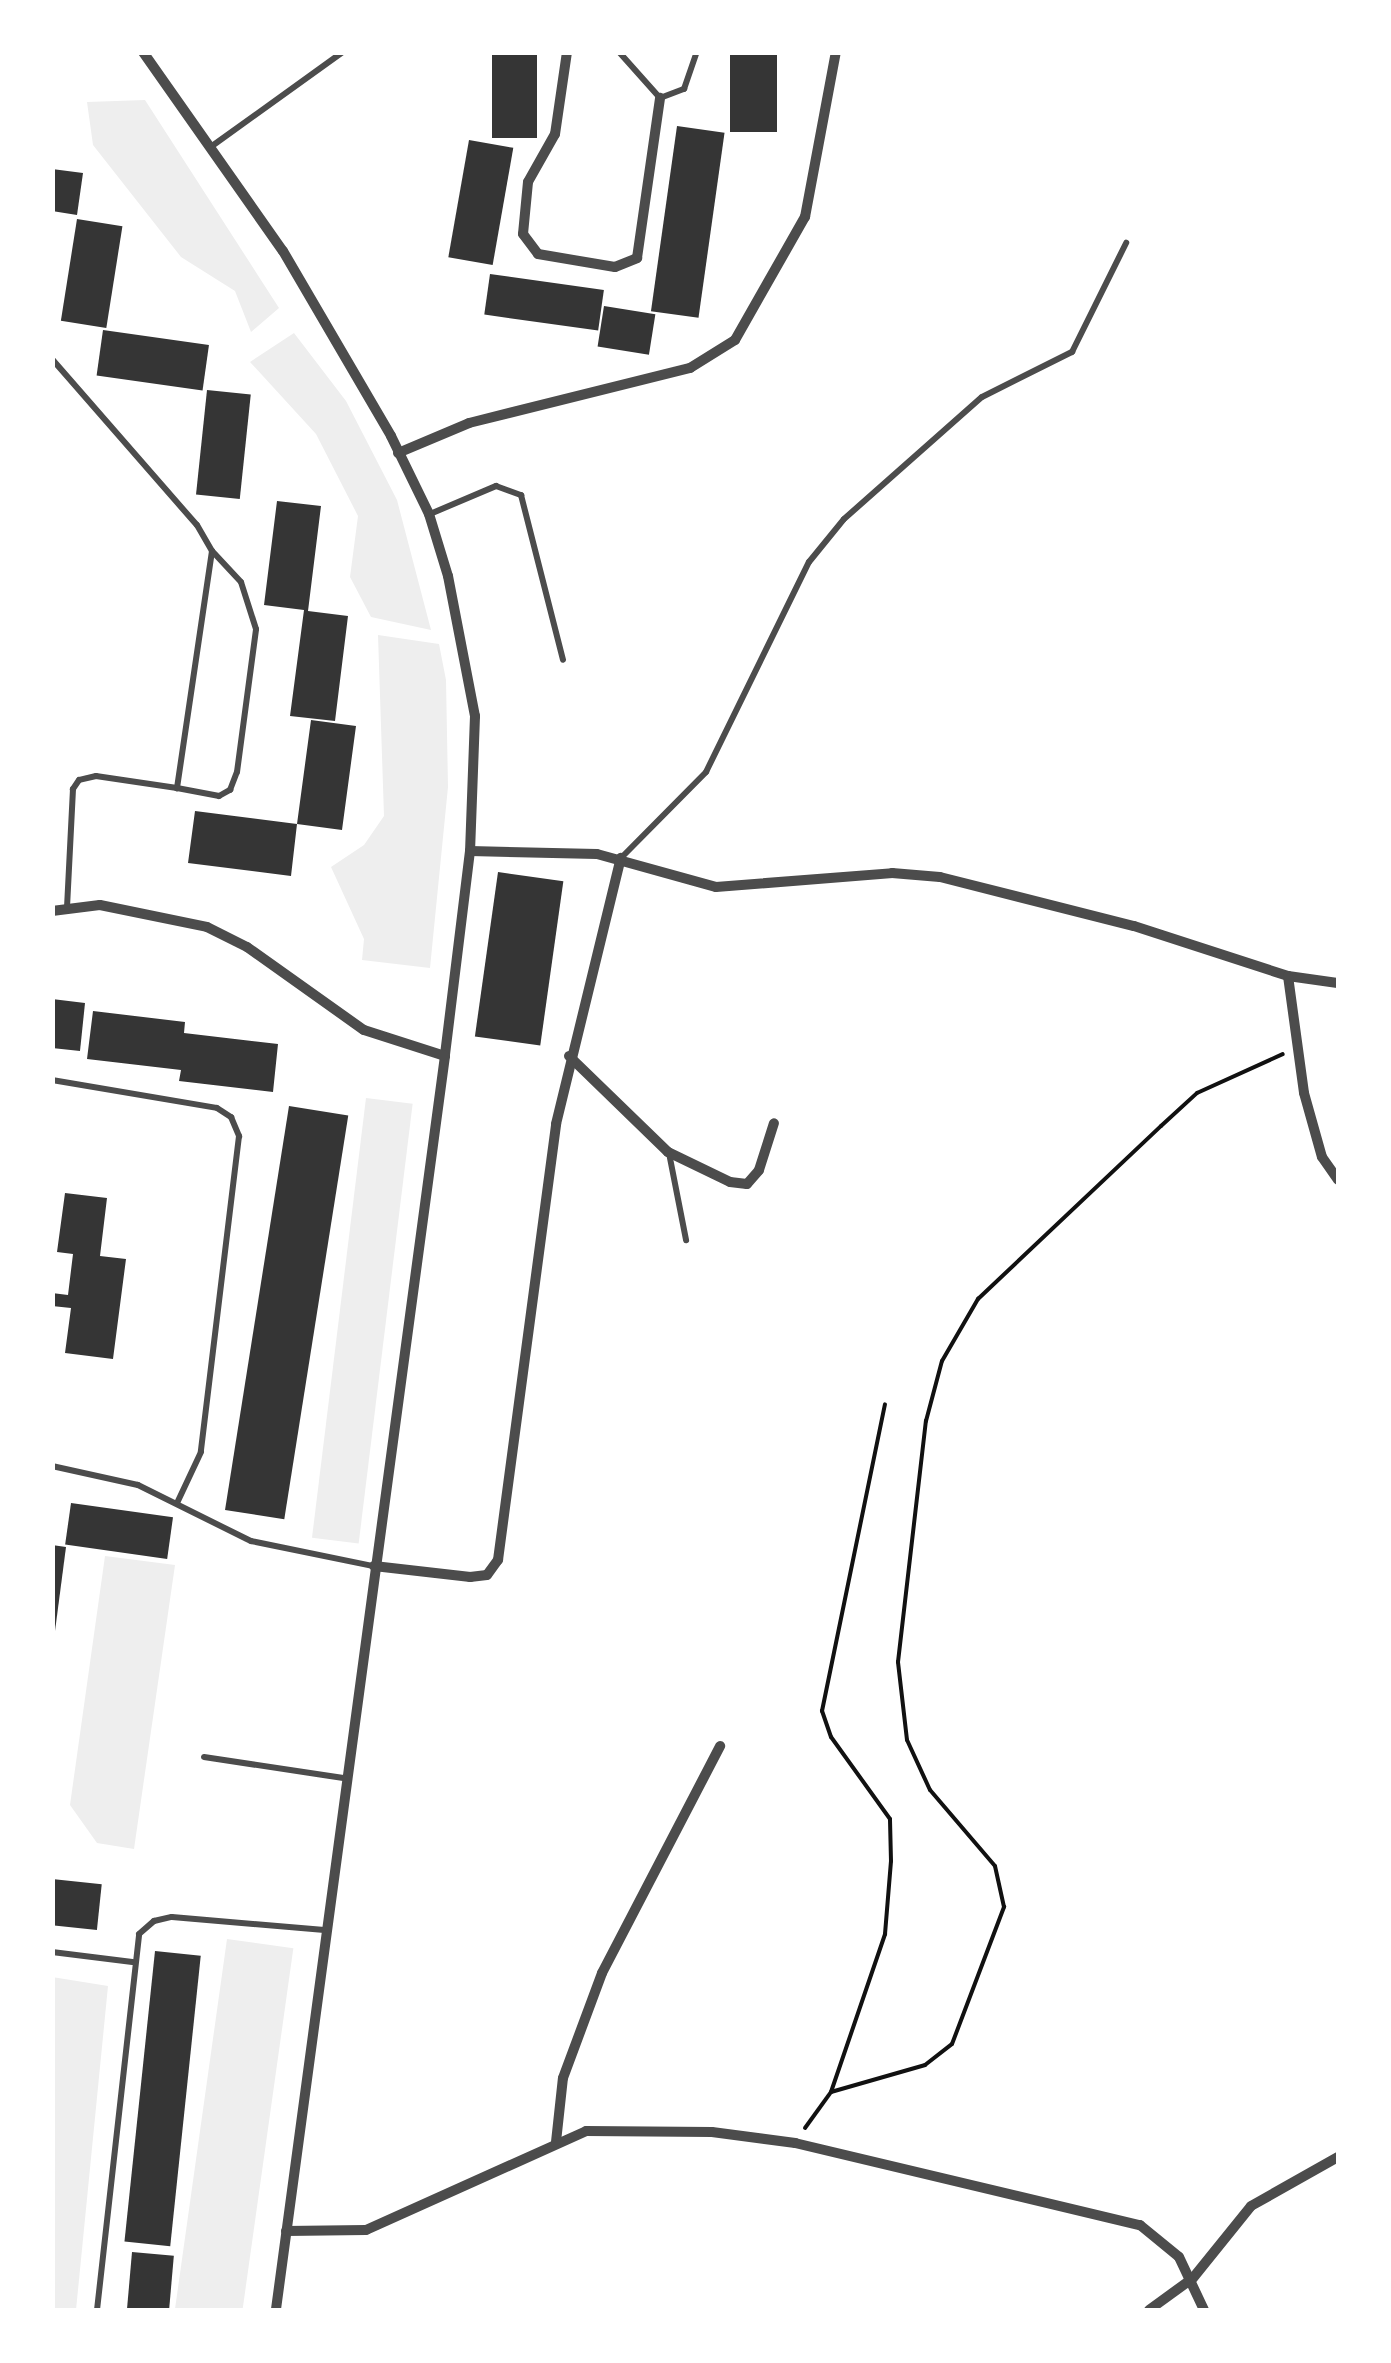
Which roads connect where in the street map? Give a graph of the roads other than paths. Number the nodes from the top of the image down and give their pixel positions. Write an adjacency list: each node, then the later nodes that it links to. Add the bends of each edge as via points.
1 (143, 52): 8 (street)
2 (342, 52): 8 (lane)
3 (566, 52): 7 (street, via 555,134 528,182 522,234 538,254 615,267 637,258)
4 (620, 52): 7 (lane)
5 (697, 52): 7 (lane, via 684,90)
6 (836, 52): 11 (street, via 805,217 735,340 690,368 469,423)
7 (660, 98)
8 (212, 146): 11 (street, via 284,251)
9 (1126, 243): 17 (lane, via 1072,352 982,397 844,519 809,562 706,772)
10 (52, 359): 13 (lane, via 198,525)
11 (398, 452): 12 (street)
12 (429, 514): 14 (lane, via 496,486 522,496); 16 (street, via 470,674 476,764)
13 (212, 551): 15 (lane); 15 (lane, via 241,582 255,619 237,772 230,790 219,796)
14 (563, 660)
15 (178, 788): 18 (lane, via 96,776 79,780 71,806)
16 (470, 851): 17 (street); 22 (street)
17 (621, 858): 20 (street, via 716,887 892,873 940,876 1134,926); 23 (street)
18 (67, 907): 19 (street); 22 (street, via 100,905 207,927 248,947 364,1030)
19 (52, 910)
20 (1288, 976): 21 (street); 27 (street, via 1296,1048 1322,1157)
21 (1338, 983)
22 (445, 1056): 31 (street)
23 (569, 1056): 26 (street); 31 (street, via 498,1560 487,1575 470,1577)
24 (52, 1080): 30 (lane, via 217,1108 240,1136 200,1452)
25 (774, 1122): 26 (street, via 748,1184)
26 (668, 1152): 28 (lane)
27 (1338, 1180)
28 (686, 1240)
29 (52, 1466): 30 (lane, via 102,1474)
30 (177, 1503): 31 (lane, via 251,1541)
31 (374, 1566): 34 (street)
32 (720, 1746): 38 (street, via 602,1973 559,2092)
33 (204, 1757): 34 (lane)
34 (343, 1778): 35 (street)
35 (324, 1930): 37 (lane, via 172,1917 139,1934); 40 (street)
36 (52, 1952): 37 (lane)
37 (132, 1962): 42 (lane)
38 (556, 2142): 40 (street, via 473,2187 366,2230); 41 (street, via 622,2127 794,2143 1140,2225 1162,2238)
39 (1338, 2156): 41 (street, via 1251,2206)
40 (286, 2231): 43 (street)
41 (1193, 2278): 44 (street); 45 (street)
42 (97, 2310)
43 (276, 2310)
44 (1149, 2310)
45 (1204, 2310)

